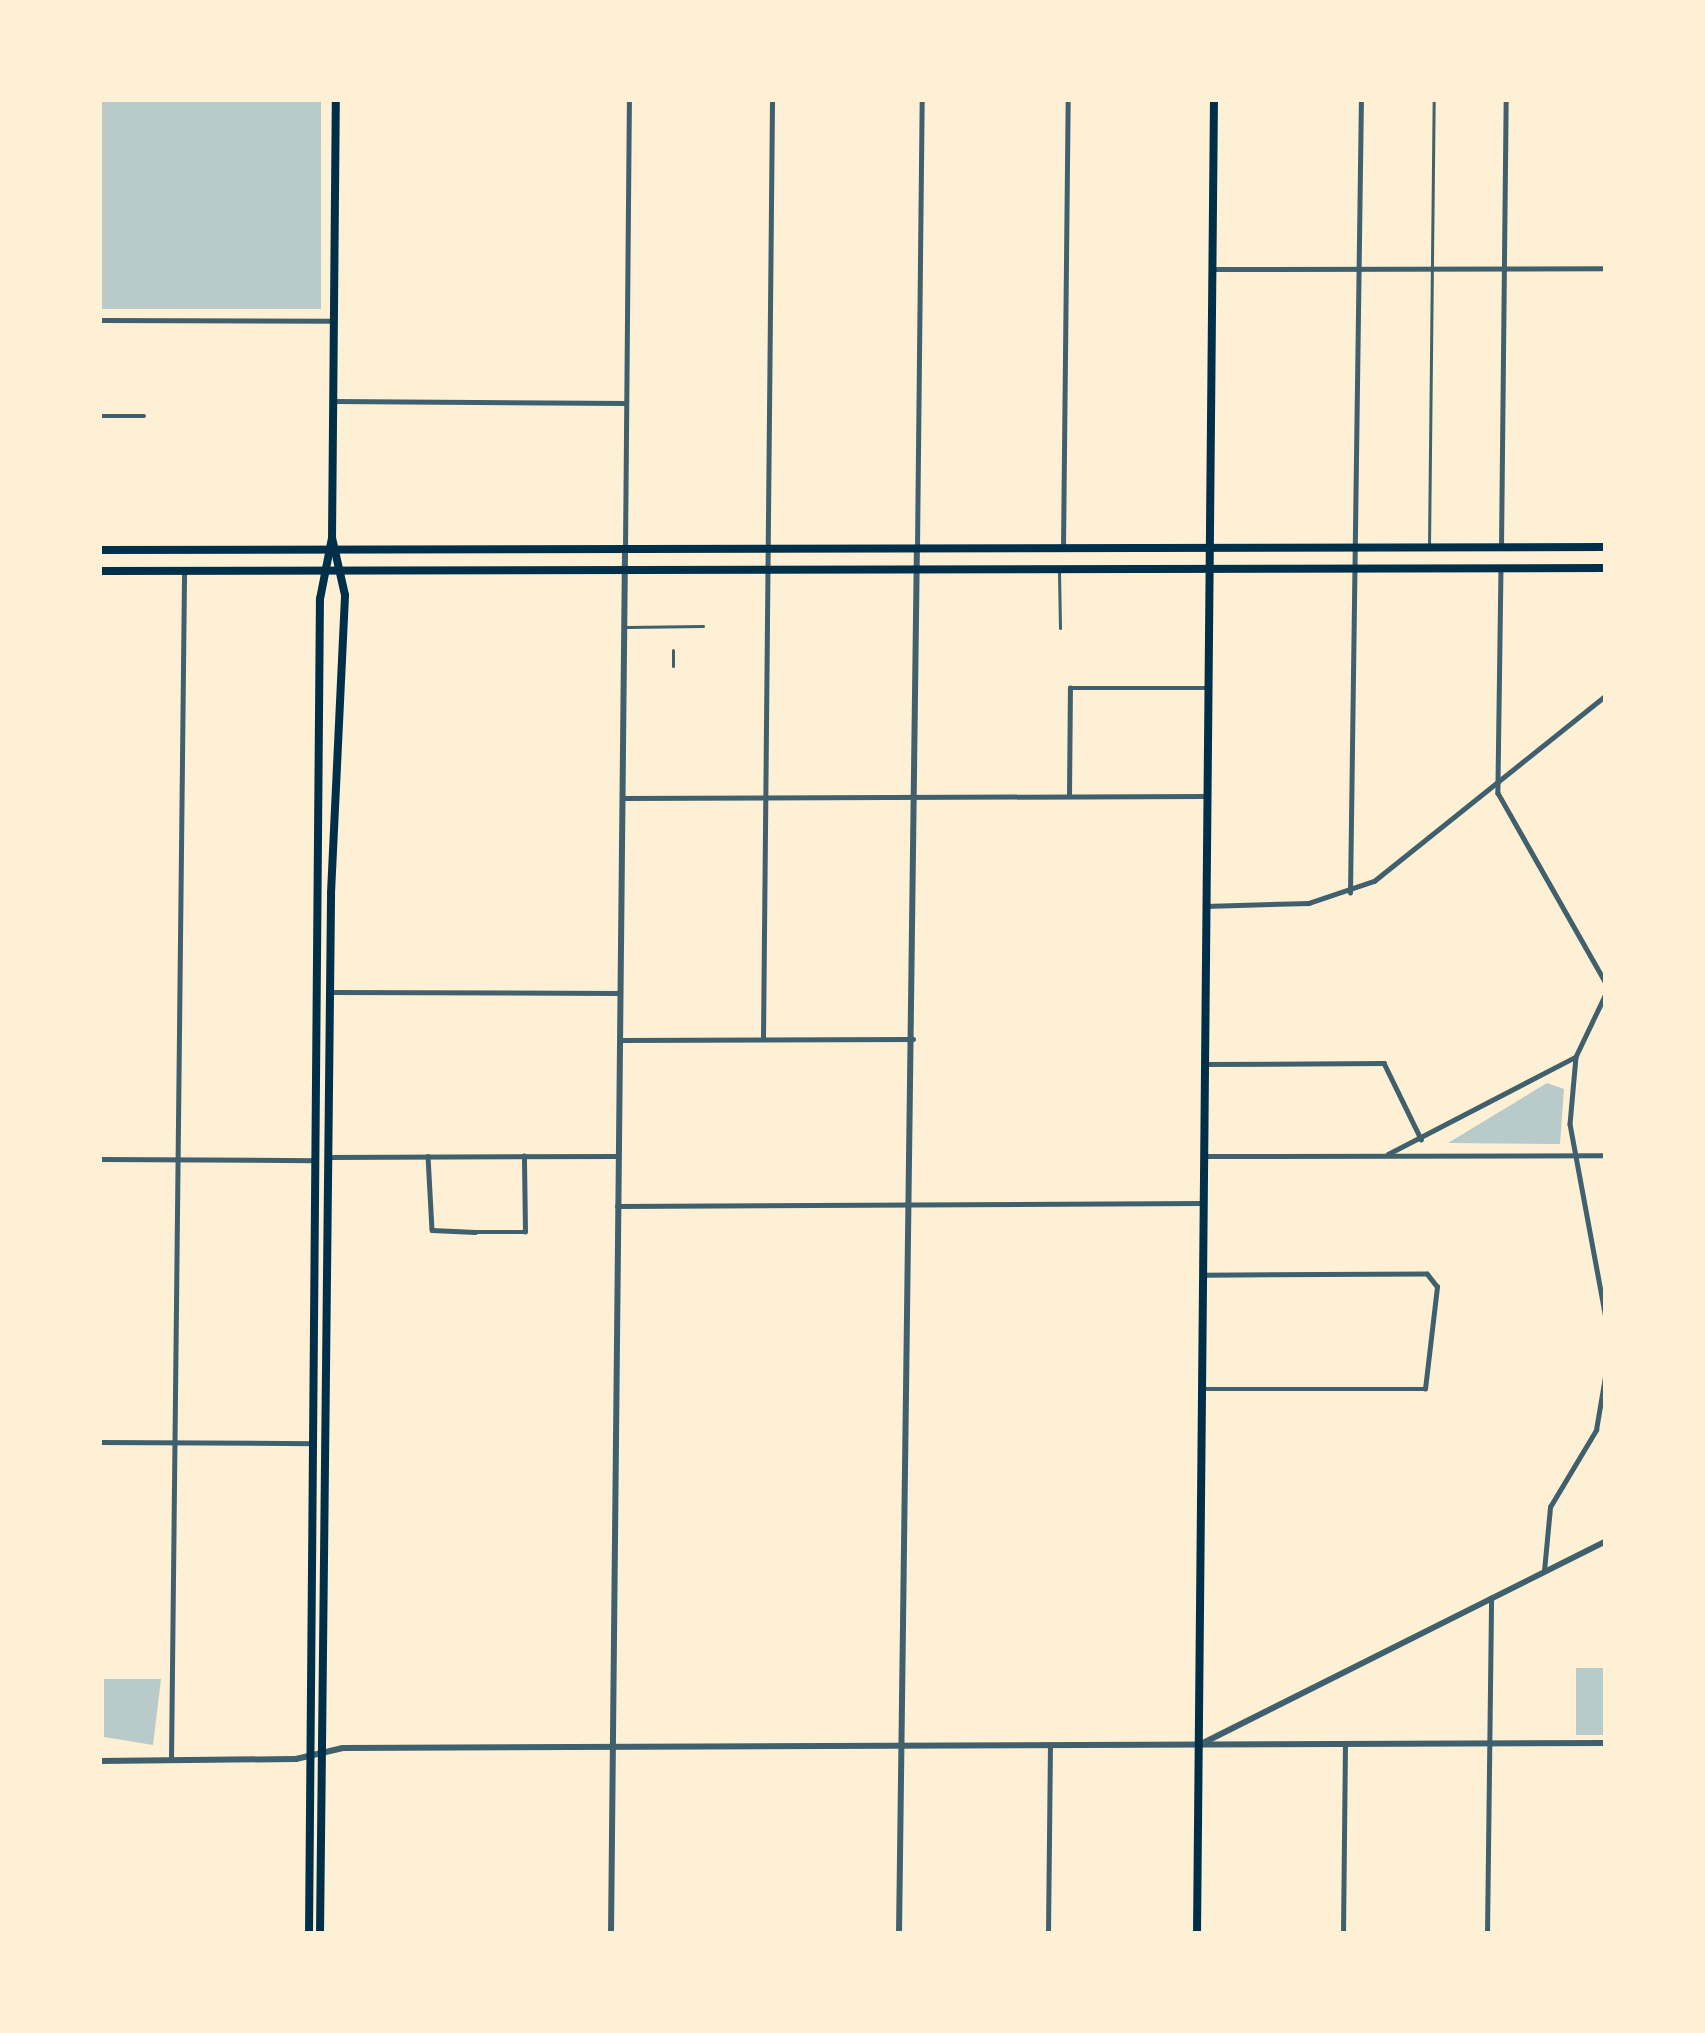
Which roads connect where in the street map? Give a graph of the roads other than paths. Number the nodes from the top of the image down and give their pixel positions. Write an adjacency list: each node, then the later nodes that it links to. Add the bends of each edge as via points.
1 (337, 99): 16 (main road)
2 (629, 99): 18 (street)
3 (772, 99): 30 (street)
4 (922, 99): 27 (street)
5 (1068, 99): 28 (street)
6 (1214, 99): 14 (main road)
7 (1361, 99): 10 (street)
8 (1434, 99): 11 (lane)
9 (1506, 99): 12 (street)
10 (1359, 268): 11 (street); 14 (street); 23 (street)
11 (1431, 268): 12 (street); 24 (lane)
12 (1504, 268): 13 (street); 25 (street)
13 (1606, 268)
14 (1212, 269): 22 (main road)
15 (99, 320): 16 (street)
16 (334, 321): 17 (main road)
17 (333, 401): 18 (street); 21 (main road)
18 (626, 403): 29 (street)
19 (99, 416): 20 (street)
20 (144, 416)
21 (332, 538): 32 (main road); 33 (main road)
22 (1208, 547): 23 (main road); 28 (main road); 34 (main road)
23 (1356, 547): 24 (main road); 38 (street)
24 (1429, 547): 25 (main road)
25 (1501, 547): 26 (main road)
26 (1606, 547)
27 (917, 548): 28 (main road); 30 (main road); 39 (street)
28 (1063, 548)
29 (625, 549): 30 (main road); 33 (main road); 41 (street)
30 (767, 549): 42 (street)
31 (99, 550): 32 (main road)
32 (325, 550): 33 (main road); 43 (main road)
33 (342, 550): 44 (main road)
34 (1209, 568): 37 (main road); 38 (main road); 53 (main road)
35 (1501, 568): 36 (main road); 38 (main road); 55 (street)
36 (1606, 568)
37 (1059, 569): 39 (main road); 49 (lane)
38 (1355, 569): 61 (street)
39 (917, 570): 42 (main road); 56 (street)
40 (99, 571): 45 (main road)
41 (624, 571): 42 (main road); 44 (main road); 48 (street)
42 (766, 571): 59 (street)
43 (322, 572): 44 (main road); 45 (main road); 83 (main road)
44 (344, 572): 64 (main road)
45 (184, 573): 82 (street)
46 (672, 626): 47 (lane); 48 (lane); 50 (lane)
47 (703, 626)
48 (624, 627): 60 (street)
49 (1060, 628)
50 (673, 637)
51 (673, 650): 52 (lane)
52 (673, 666)
53 (1208, 688): 57 (street, via 1070,688); 58 (main road)
54 (1606, 695): 55 (street)
55 (1498, 781): 61 (street); 63 (street, via 1520,844)
56 (914, 796): 57 (street); 59 (street); 68 (street)
57 (1069, 796): 58 (street)
58 (1207, 796): 62 (main road)
59 (764, 797): 60 (street); 67 (street)
60 (622, 798): 65 (street)
61 (1350, 893): 62 (street)
62 (1205, 906): 71 (main road)
63 (1606, 983)
64 (331, 992): 65 (street); 80 (main road)
65 (620, 993): 69 (street)
66 (1606, 994): 70 (street)
67 (763, 1039): 68 (street); 69 (street)
68 (913, 1039): 85 (street)
69 (620, 1040): 77 (street)
70 (1576, 1057): 72 (street); 73 (street)
71 (1204, 1064): 72 (street, via 1384,1063); 78 (main road)
72 (1420, 1139): 79 (street)
73 (1574, 1155): 74 (street); 79 (street); 88 (street)
74 (1606, 1155)
75 (428, 1156): 76 (street); 76 (street, via 431,1230 525,1232); 80 (street)
76 (524, 1156): 77 (street)
77 (618, 1156): 86 (street)
78 (1204, 1156): 79 (street); 84 (main road)
79 (1383, 1156)
80 (328, 1157): 104 (main road)
81 (99, 1159): 82 (street)
82 (178, 1160): 83 (street); 92 (street)
83 (317, 1160): 93 (main road)
84 (1203, 1203): 85 (street); 87 (main road)
85 (910, 1204): 86 (street); 100 (street)
86 (617, 1205): 103 (street)
87 (1203, 1275): 90 (main road); 90 (street, via 1427,1274 1435,1331 1423,1389)
88 (1606, 1319)
89 (1606, 1371): 95 (street, via 1597,1430 1550,1507)
90 (1202, 1389): 99 (main road)
91 (99, 1442): 92 (street)
92 (176, 1442): 93 (street); 105 (street)
93 (314, 1443): 104 (main road)
94 (1606, 1541): 95 (street)
95 (1544, 1573): 96 (street)
96 (1491, 1598): 97 (street); 99 (street)
97 (1489, 1744): 98 (street); 102 (street); 114 (street)
98 (1606, 1744)
99 (1197, 1745): 101 (street); 102 (street); 112 (main road)
100 (902, 1746): 101 (street); 103 (street); 110 (street)
101 (1050, 1746): 111 (street)
102 (1345, 1746): 113 (street)
103 (613, 1747): 104 (street); 109 (street)
104 (317, 1754): 105 (street); 107 (main road); 108 (main road)
105 (172, 1760): 106 (street)
106 (99, 1761)
107 (309, 1934)
108 (320, 1934)
109 (610, 1934)
110 (899, 1934)
111 (1048, 1934)
112 (1197, 1934)
113 (1343, 1934)
114 (1487, 1934)

